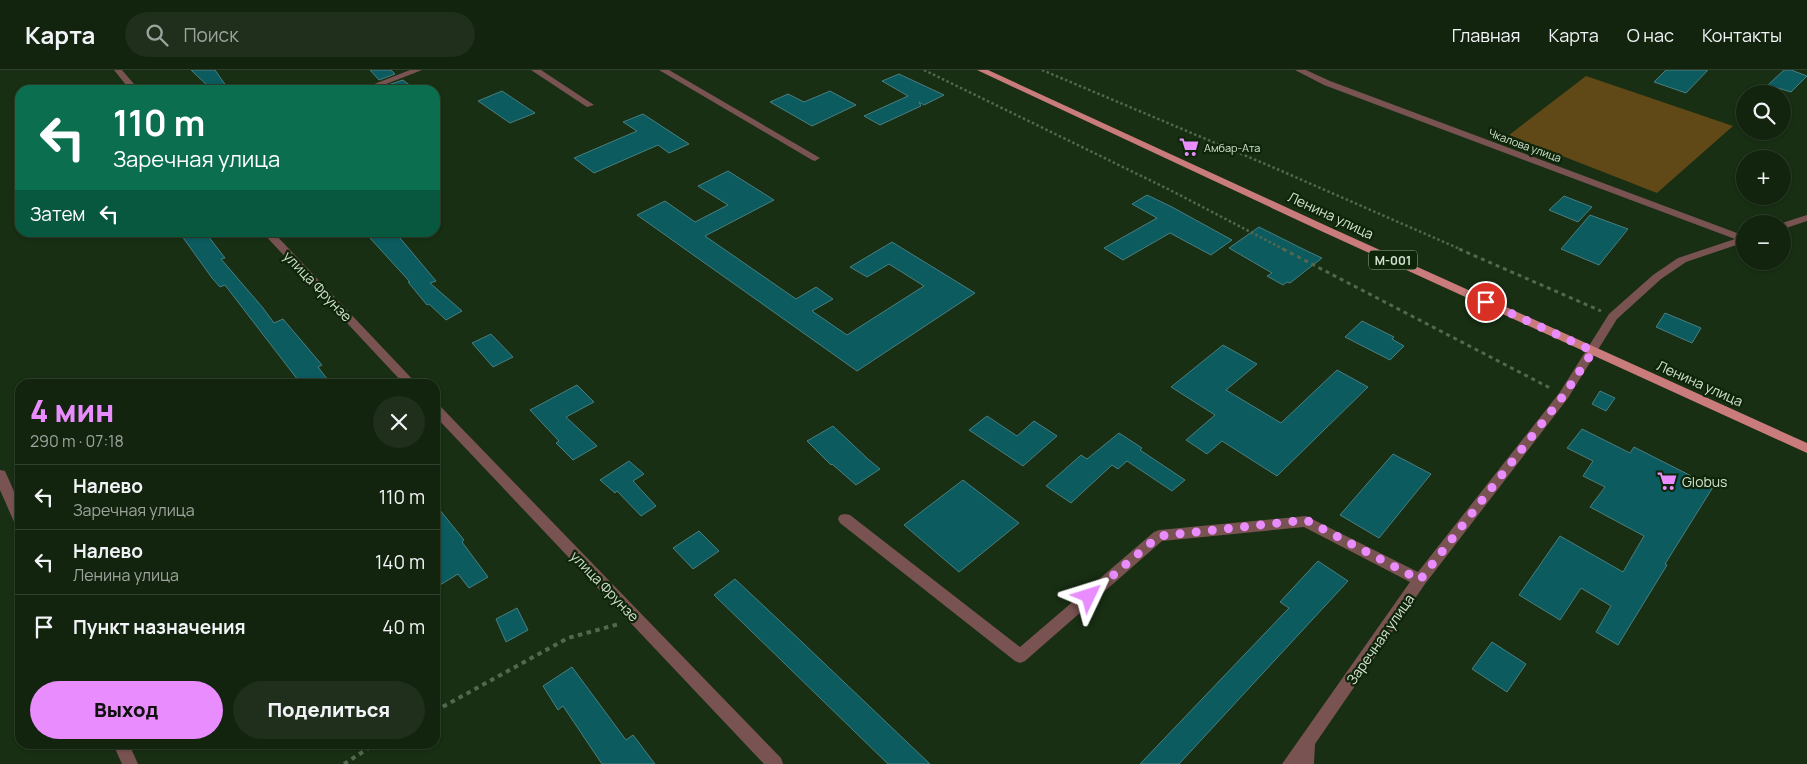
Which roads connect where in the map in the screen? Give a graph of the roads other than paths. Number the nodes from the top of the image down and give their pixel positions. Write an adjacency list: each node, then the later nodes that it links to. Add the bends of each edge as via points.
1 (118, 70): 7 (street)
2 (418, 70): 8 (street)
3 (535, 70): 9 (street)
4 (663, 70): 10 (street)
5 (981, 70): 16 (main road, Ленина улица / М-001)
6 (1299, 70): 13 (street, Чкалова улица)
7 (131, 85)
8 (376, 85)
9 (590, 105)
10 (815, 158)
11 (1807, 218): 12 (street)
12 (1791, 223)
13 (1736, 236)
14 (272, 237): 17 (street, улица Фрунзе)
15 (1736, 242): 16 (street, Заречная улица, via 1682,260 1657,277 1613,316)
16 (1593, 351): 19 (main road, Ленина улица / М-001); 23 (street, Заречная улица, via 1564,395)
17 (407, 379)
18 (440, 413): 27 (street, улица Фрунзе)
19 (1807, 448)
20 (0, 476): 21 (street)
21 (15, 509)
22 (845, 519): 23 (street, via 1020,656 1159,536 1306,520)
23 (1420, 580): 24 (street, Заречная улица)
24 (1307, 742): 28 (street); 29 (street)
25 (123, 749): 26 (street)
26 (130, 764)
27 (775, 764)
28 (1290, 764)
29 (1306, 764)

